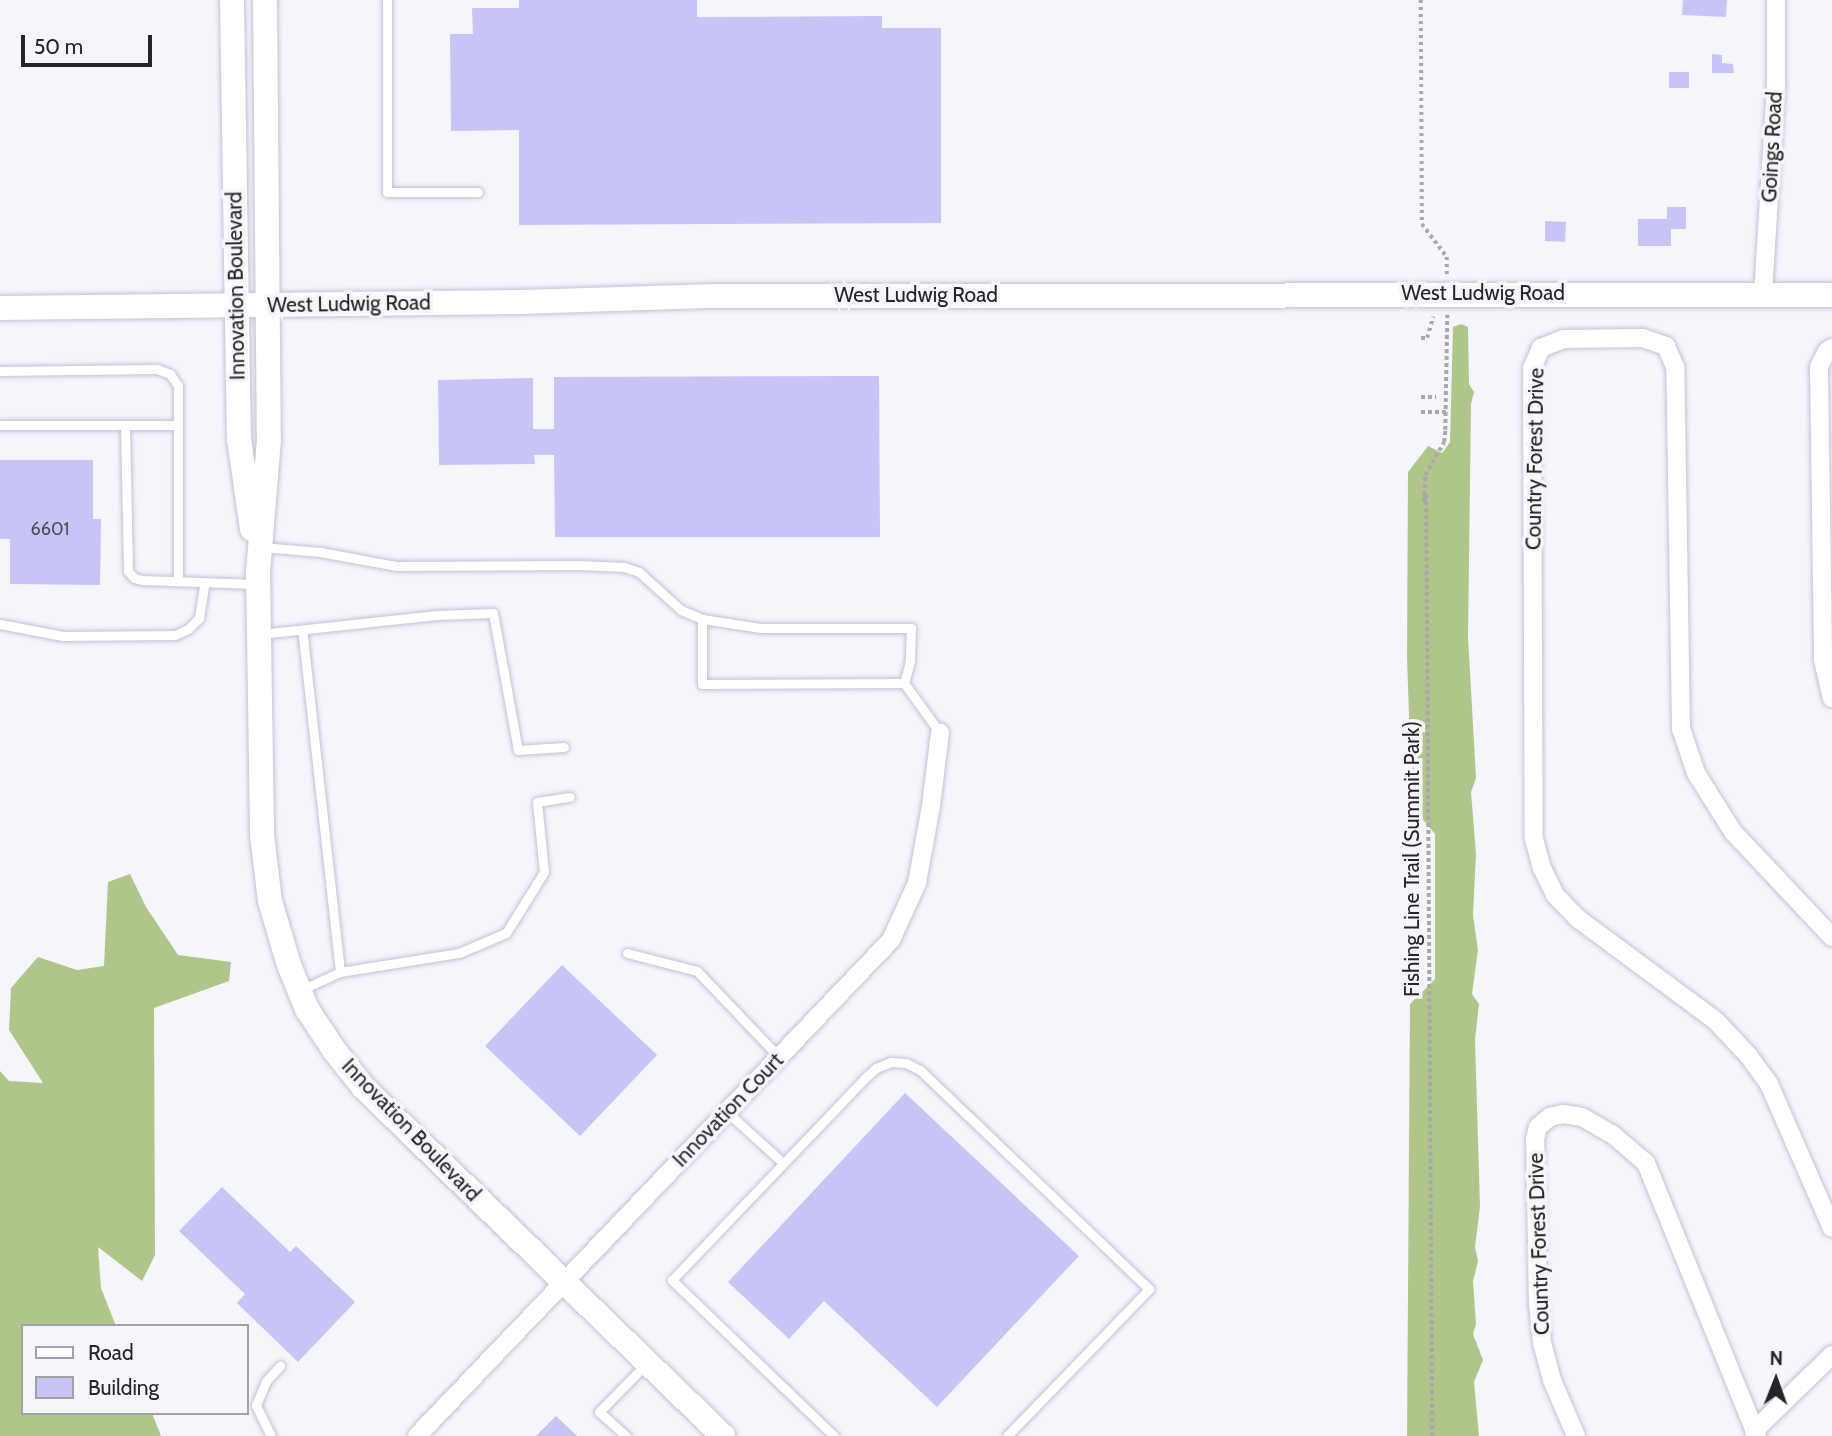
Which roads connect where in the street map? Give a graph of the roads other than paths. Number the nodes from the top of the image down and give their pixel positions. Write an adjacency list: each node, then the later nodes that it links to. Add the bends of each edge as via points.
1 (232, 0): 8 (street, Innovation Boulevard)
2 (265, 0): 9 (street, Innovation Boulevard)
3 (387, 0): 5 (lane, via 387,192)
4 (1776, 0): 6 (street, Goings Road, via 1776,85)
5 (478, 192)
6 (1763, 294): 7 (street, West Ludwig Road); 9 (street, West Ludwig Road, via 730,295)
7 (1832, 295)
8 (236, 305): 9 (street, West Ludwig Road); 10 (street, West Ludwig Road); 17 (street, Innovation Boulevard, via 239,439)
9 (267, 305): 16 (street, Innovation Boulevard, via 270,439)
10 (0, 308)
11 (1832, 348): 25 (street, via 1819,367 1823,660)
12 (0, 371): 15 (lane, via 157,369 170,374 178,386)
13 (0, 425): 14 (lane)
14 (125, 425): 15 (lane); 18 (lane, via 128,571 142,580)
15 (178, 425): 18 (lane)
16 (260, 546): 17 (street, Innovation Boulevard); 20 (lane, via 396,566 624,568 639,572 681,610)
17 (258, 578): 19 (lane); 23 (street, Innovation Boulevard)
18 (178, 580): 19 (lane)
19 (205, 582): 21 (lane, via 199,618 175,635 62,636)
20 (702, 619): 24 (lane, via 761,628 911,628); 24 (lane, via 702,684)
21 (0, 624)
22 (302, 630): 23 (lane); 27 (lane, via 493,613 518,750); 31 (lane)
23 (259, 634): 32 (street, Innovation Boulevard, via 262,835 270,901)
24 (904, 683): 26 (lane)
25 (1832, 698)
26 (940, 733): 33 (street, Innovation Court, via 917,883 891,940)
27 (564, 747)
28 (570, 797): 31 (lane, via 537,802 544,872 506,933 459,953)
29 (1832, 937): 36 (street, Country Forest Drive, via 1733,832 1696,773 1681,729 1675,367 1666,346 1643,338 1564,339 1541,348 1532,368 1532,382 1534,839 1542,868 1555,895 1577,918 1716,1021 1748,1055 1769,1084)
30 (626, 953): 33 (lane, via 697,971)
31 (340, 972): 32 (lane)
32 (299, 990): 37 (street, Innovation Boulevard, via 334,1050 364,1088)
33 (779, 1057): 34 (street, Innovation Court)
34 (726, 1112): 35 (lane); 37 (street, Innovation Court)
35 (783, 1163): 46 (lane, via 672,1280); 47 (lane, via 876,1068 906,1063 920,1070 1149,1289)
36 (1832, 1228)
37 (565, 1281): 39 (street, Innovation Boulevard); 43 (street, Innovation Court)
38 (1832, 1355): 41 (street, Country Forest Drive)
39 (648, 1362): 44 (lane, via 599,1412); 45 (street, Innovation Boulevard)
40 (280, 1366): 42 (lane, via 266,1381 256,1405)
41 (1756, 1434): 48 (street, Country Forest Drive, via 1646,1163 1602,1128 1581,1116 1563,1114 1538,1127 1535,1139 1538,1304 1552,1380)
42 (271, 1436)
43 (416, 1436)
44 (626, 1436)
45 (723, 1436)
46 (834, 1436)
47 (1007, 1436)
48 (1576, 1436)

